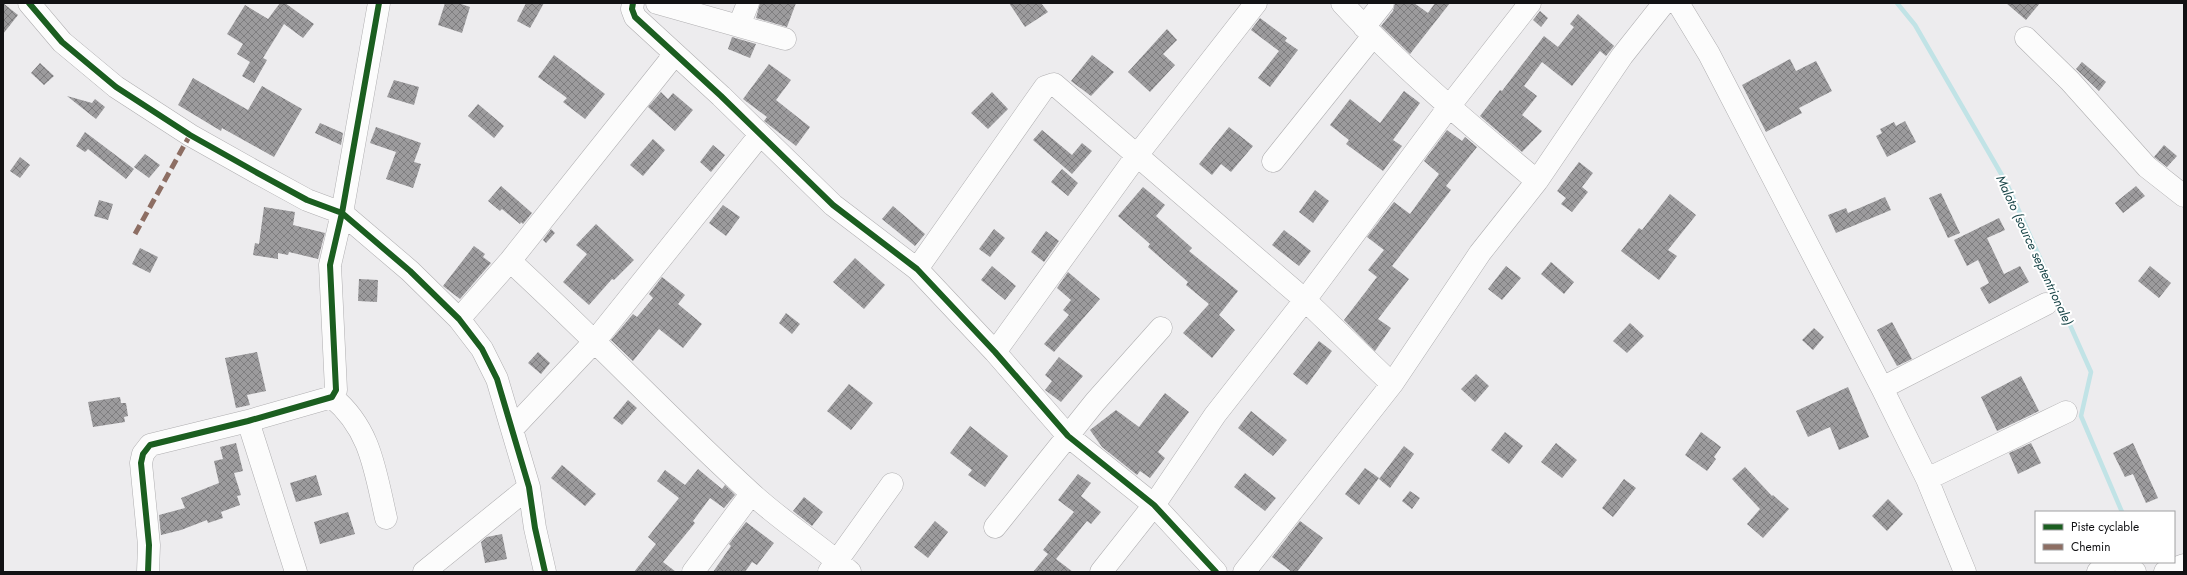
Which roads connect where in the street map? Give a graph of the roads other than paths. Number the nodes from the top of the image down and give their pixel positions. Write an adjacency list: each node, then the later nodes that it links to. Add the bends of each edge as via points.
1 (29, 3): 23 (street, via 62,42 116,87 190,135 254,171 307,200)
2 (380, 3): 23 (street)
3 (633, 3): 16 (street, via 635,17)
4 (657, 3): 12 (street)
5 (748, 3): 12 (street)
6 (1256, 3): 19 (street)
7 (1342, 3): 13 (street)
8 (1383, 3): 13 (street)
9 (1530, 3): 17 (street)
10 (1664, 3): 21 (street, via 1622,56)
11 (1678, 3): 33 (street, via 1709,54)
12 (739, 26): 15 (street)
13 (1369, 32): 17 (street); 20 (street)
14 (2026, 38): 22 (street, via 2070,81 2147,167)
15 (785, 39)
16 (676, 54): 18 (street); 24 (street)
17 (1448, 108): 21 (street); 26 (street)
18 (760, 135): 25 (street, via 833,205); 30 (street)
19 (1138, 154): 25 (street, via 1054,84 1047,85); 26 (street); 31 (street)
20 (1273, 161)
21 (1537, 180): 32 (street, via 1480,253)
22 (2184, 196)
23 (342, 214): 28 (street, via 410,271); 34 (street, via 330,265 336,390)
24 (510, 261): 28 (street); 30 (street, via 566,312)
25 (916, 269): 31 (street)
26 (1305, 300): 32 (street); 43 (street, via 1215,415)
27 (2046, 304): 33 (street)
28 (459, 319): 37 (street, via 482,349 497,378)
29 (1162, 328): 38 (street)
30 (594, 342): 37 (street); 42 (street)
31 (995, 352): 38 (street)
32 (1392, 384): 57 (street)
33 (1882, 388): 39 (street)
34 (332, 397): 36 (street); 44 (street, via 346,408 362,431)
35 (2066, 412): 39 (street)
36 (248, 421): 50 (street, via 146,448 141,463 150,545); 51 (street)
37 (513, 428): 41 (street)
38 (1068, 436): 43 (street); 45 (street)
39 (1926, 479): 58 (street)
40 (892, 484): 49 (street)
41 (529, 487): 52 (street); 53 (street)
42 (751, 494): 49 (street); 54 (street)
43 (1154, 505): 55 (street); 56 (street)
44 (386, 518)
45 (995, 527)
46 (2107, 563): 59 (street)
47 (2123, 563): 60 (street)
48 (2184, 565): 61 (street)
49 (839, 568)
50 (148, 572)
51 (296, 572)
52 (424, 572)
53 (545, 572)
54 (693, 572)
55 (1101, 572)
56 (1216, 572)
57 (1244, 572)
58 (1965, 572)
59 (2098, 572)
60 (2134, 572)
61 (2165, 572)

